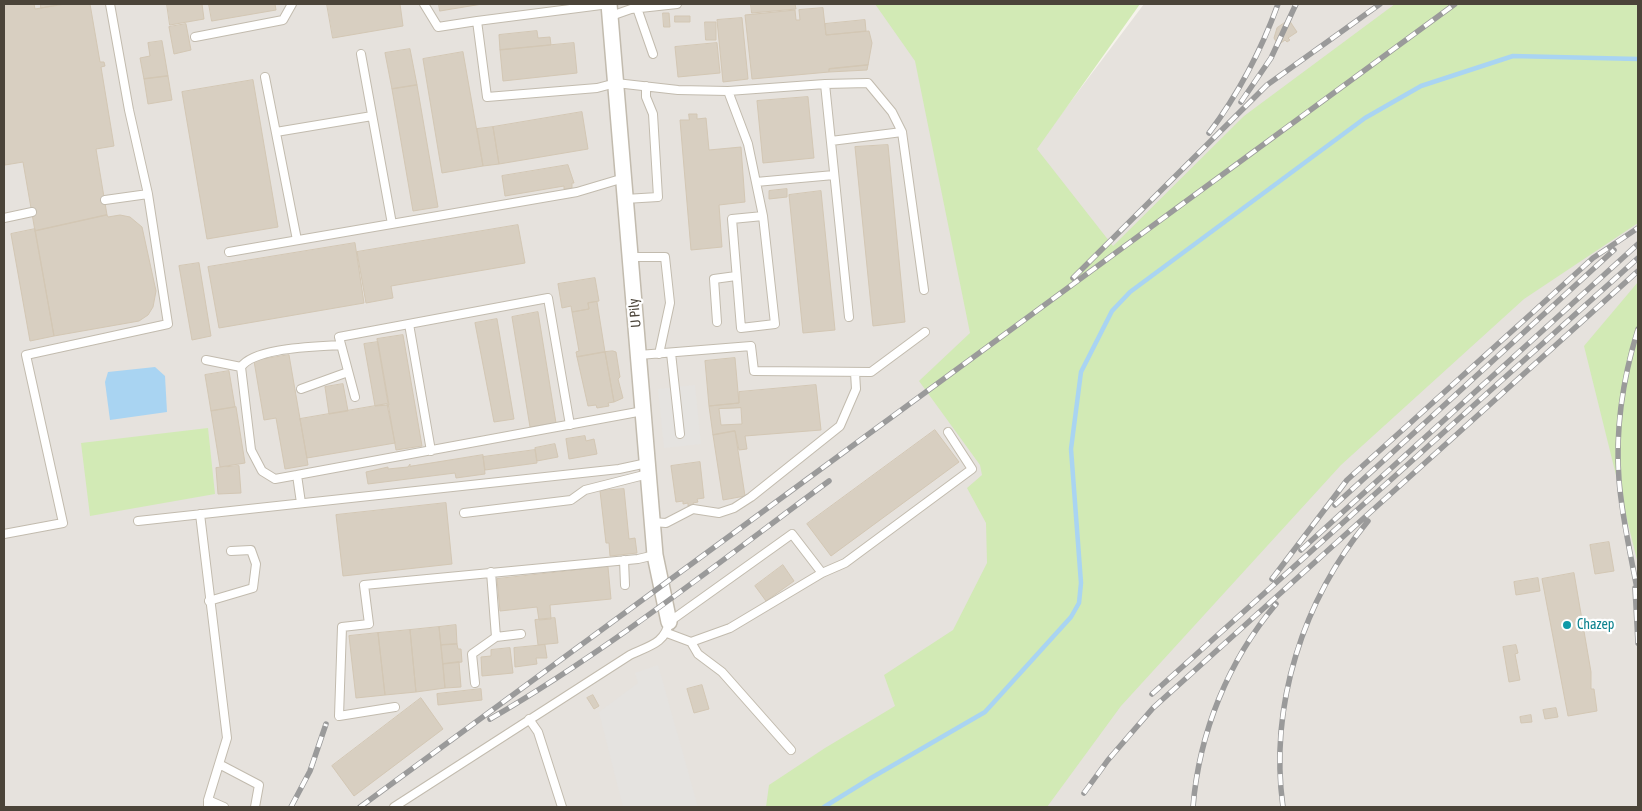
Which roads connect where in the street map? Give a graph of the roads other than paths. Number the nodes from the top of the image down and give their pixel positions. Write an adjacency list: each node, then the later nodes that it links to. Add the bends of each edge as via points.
1 (110, 4): 23 (lane)
2 (292, 4): 8 (lane, via 282,20)
3 (424, 4): 7 (lane, via 438,27)
4 (677, 4): 6 (lane)
5 (610, 8): 6 (lane); 7 (lane); 12 (street, U Pily)
6 (637, 8): 10 (lane)
7 (477, 21): 12 (lane, via 486,97 597,88)
8 (195, 37)
9 (360, 54): 16 (lane)
10 (653, 54)
11 (265, 77): 17 (lane)
12 (616, 83): 14 (lane); 21 (street, U Pily)
13 (825, 84): 15 (lane); 18 (lane, via 868,83 892,112); 19 (lane)
14 (646, 86): 15 (lane); 24 (lane, via 653,114 658,198)
15 (728, 91): 22 (lane, via 748,144)
16 (372, 116): 17 (lane); 29 (lane)
17 (276, 132): 30 (lane)
18 (902, 132): 19 (lane); 34 (lane)
19 (831, 141): 20 (lane)
20 (834, 175): 22 (lane); 35 (lane)
21 (624, 178): 24 (street, U Pily); 29 (lane, via 577,192)
22 (756, 182): 27 (lane)
23 (148, 194): 25 (lane); 61 (lane, via 168,324 26,355 64,523)
24 (625, 199): 32 (street, U Pily)
25 (105, 200)
26 (32, 212): 28 (lane)
27 (762, 216): 33 (lane, via 732,219); 33 (lane, via 775,324 740,328)
28 (4, 218)
29 (392, 224): 30 (lane)
30 (297, 240): 31 (lane)
31 (229, 252)
32 (630, 257): 41 (lane, via 665,257 670,303); 42 (street, U Pily)
33 (736, 276): 36 (lane, via 714,279)
34 (924, 290)
35 (849, 317)
36 (717, 322)
37 (408, 324): 39 (lane, via 339,337); 50 (lane, via 548,298); 53 (lane)
38 (925, 332): 46 (lane, via 871,372)
39 (341, 345): 44 (lane, via 284,349 245,361); 45 (lane)
40 (671, 353): 41 (lane); 46 (lane, via 751,346 754,371); 52 (lane)
41 (658, 354): 42 (lane)
42 (639, 356): 49 (street, U Pily)
43 (206, 360): 44 (lane)
44 (241, 367): 55 (lane, via 251,450 262,471 275,479)
45 (348, 372): 47 (lane); 48 (lane)
46 (855, 372): 60 (lane, via 856,389 840,426 751,496 734,508 719,513 694,510 666,523)
47 (301, 389)
48 (355, 397)
49 (643, 411): 50 (lane); 54 (street, U Pily)
50 (570, 425): 53 (lane)
51 (948, 432): 66 (lane, via 972,469 845,563)
52 (680, 434)
53 (431, 450): 55 (lane)
54 (648, 469): 56 (lane, via 620,469); 58 (lane, via 585,490 571,500); 60 (street, U Pily)
55 (298, 475): 56 (lane)
56 (301, 503): 57 (lane)
57 (200, 514): 59 (lane); 68 (lane)
58 (464, 514)
59 (138, 521)
60 (652, 522): 63 (street, U Pily)
61 (4, 534)
62 (231, 551): 68 (lane, via 251,550 256,564 253,588)
63 (655, 555): 64 (lane); 69 (street, U Pily)
64 (624, 560): 65 (lane); 67 (lane)
65 (491, 572): 71 (lane); 74 (lane, via 364,585 369,624 342,627 340,716)
66 (822, 573): 69 (lane, via 792,534); 72 (lane, via 730,628)
67 (625, 585)
68 (209, 600): 77 (lane, via 228,738)
69 (668, 628): 72 (lane); 75 (lane, via 658,642 630,655)
70 (521, 634): 71 (lane)
71 (496, 637): 73 (lane, via 472,654)
72 (690, 642): 76 (lane, via 698,654 722,672)
73 (475, 683)
74 (395, 707)
75 (529, 719): 81 (lane); 82 (lane, via 538,732)
76 (791, 750)
77 (219, 764): 78 (lane); 80 (lane, via 259,785)
78 (208, 804): 79 (lane)
79 (224, 807)
80 (255, 807)
81 (394, 807)
82 (562, 807)

